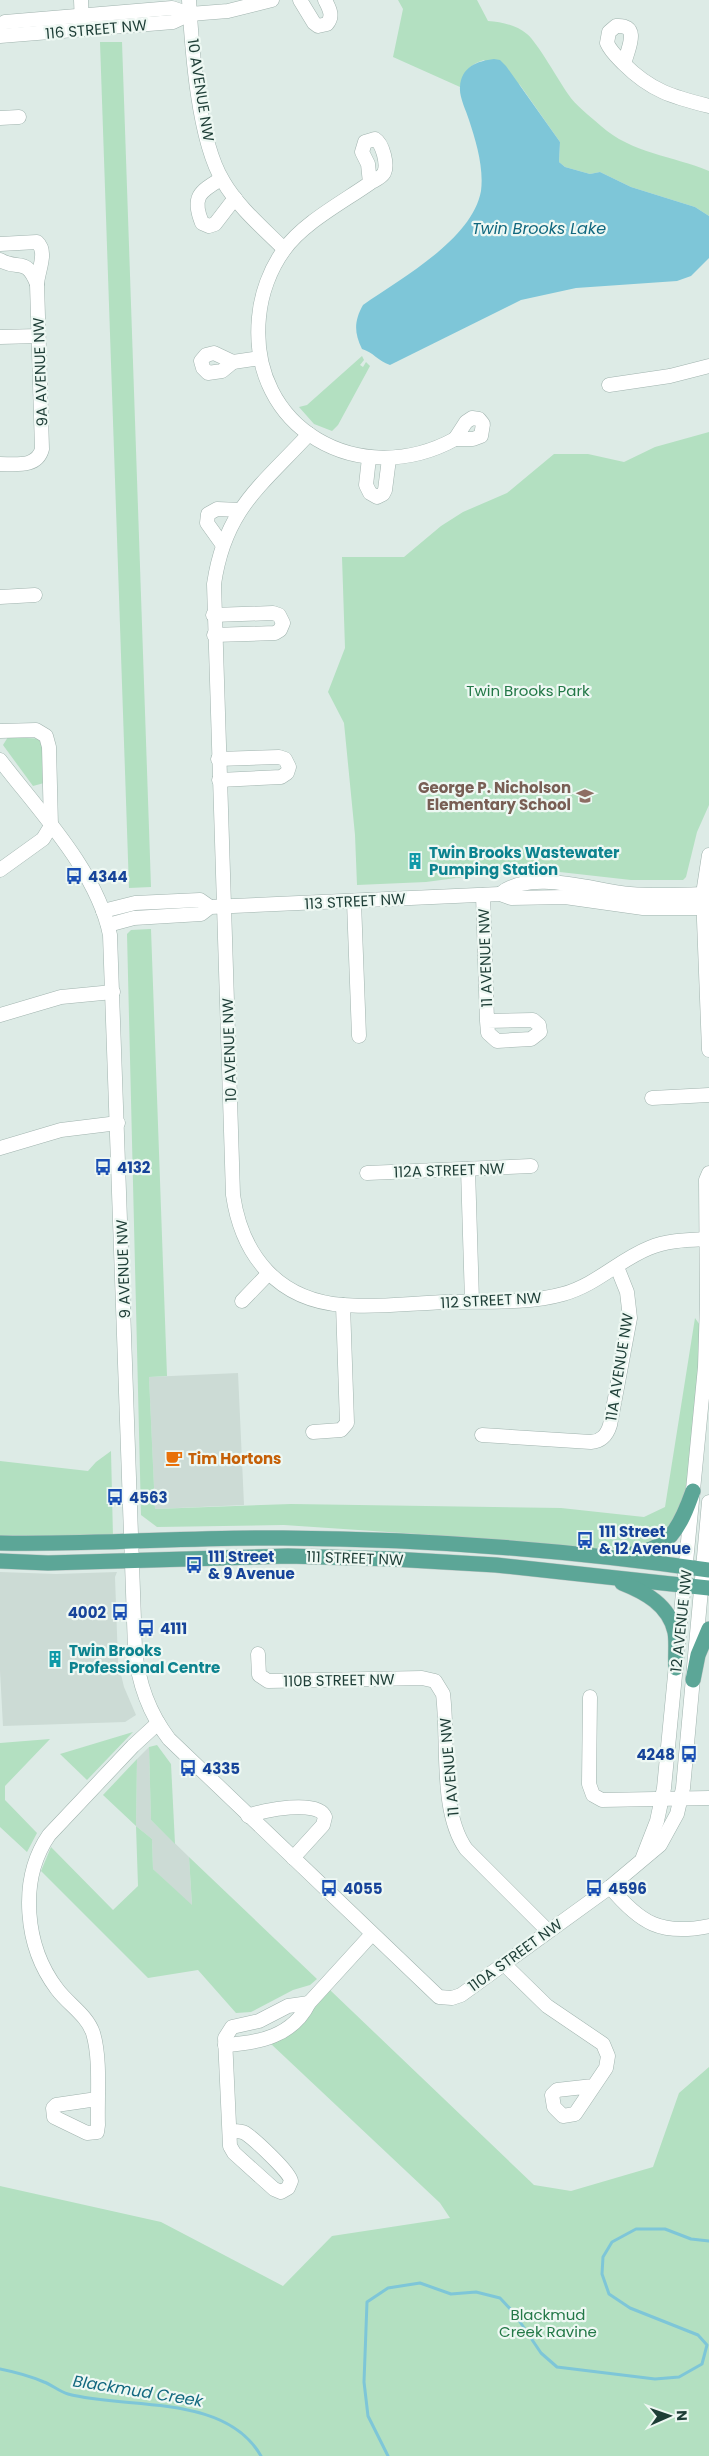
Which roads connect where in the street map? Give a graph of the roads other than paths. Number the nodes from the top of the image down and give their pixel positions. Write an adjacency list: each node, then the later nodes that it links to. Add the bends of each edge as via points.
1 (81, 0): 6 (street)
2 (272, 0): 5 (street, 116 STREET NW, via 228,11)
3 (300, 0): 4 (street, via 318,26 327,24 331,18)
4 (325, 0)
5 (190, 7): 6 (street, 116 STREET NW); 8 (street, 116 STREET NW, via 173,22); 14 (street, 10 AVENUE NW, via 204,128)
6 (81, 16): 7 (street, 116 STREET NW, via 5,22); 8 (street)
7 (0, 26)
8 (82, 31): 9 (street, 116 STREET NW)
9 (0, 36)
10 (624, 64): 11 (street, via 651,87)
11 (709, 106)
12 (19, 117): 13 (street)
13 (0, 118)
14 (221, 179): 16 (street, 10 AVENUE NW); 16 (street, via 202,190 198,197 202,223 215,224)
15 (370, 183): 18 (street)
16 (235, 198): 18 (street, 10 AVENUE NW)
17 (0, 244): 20 (street, 9A AVENUE NW, via 29,241 42,247)
18 (284, 249): 23 (street, via 262,299 258,324)
19 (0, 260): 20 (street, via 26,267)
20 (37, 284): 21 (street, 9A AVENUE NW)
21 (38, 336): 22 (street); 31 (street, 9A AVENUE NW, via 42,444 38,458 29,463)
22 (0, 337)
23 (260, 358): 24 (street); 27 (street, via 280,404)
24 (233, 362)
25 (709, 366): 26 (street, via 670,376)
26 (609, 385)
27 (309, 434): 29 (street, via 337,450); 32 (street, 10 AVENUE NW)
28 (455, 439): 30 (street, via 427,452)
29 (368, 458): 30 (street); 30 (street, via 367,489 377,497 385,490)
30 (389, 459)
31 (0, 464)
32 (240, 510): 33 (street, 10 AVENUE NW); 33 (street, via 217,509 208,514 207,523)
33 (222, 544): 36 (street, 10 AVENUE NW, via 214,584)
34 (35, 595): 35 (street)
35 (0, 597)
36 (213, 615): 37 (street, 10 AVENUE NW); 37 (street, via 273,613 279,615 283,623 275,633)
37 (214, 635): 39 (street, 10 AVENUE NW)
38 (0, 731): 42 (street, via 36,730 46,736)
39 (218, 759): 41 (street, 10 AVENUE NW); 41 (street, via 279,756 285,758 289,767 281,777)
40 (0, 760): 42 (street, 9 AVENUE NW)
41 (219, 780): 48 (street, 10 AVENUE NW)
42 (51, 826): 44 (street, via 42,839); 49 (street, 9 AVENUE NW, via 84,873)
43 (709, 855): 46 (street)
44 (0, 870)
45 (483, 895): 46 (street, 113 STREET NW, via 565,898 642,908); 47 (street, 113 STREET NW); 53 (street, 11 AVENUE NW)
46 (704, 901): 55 (street)
47 (354, 902): 48 (street, 113 STREET NW); 54 (street)
48 (217, 907): 49 (street, 113 STREET NW, via 200,900 135,903); 50 (street, 113 STREET NW, via 200,914 134,918); 66 (street, 10 AVENUE NW, via 233,1195 242,1232)
49 (103, 911): 50 (street, 9 AVENUE NW)
50 (108, 925): 51 (street, 9 AVENUE NW)
51 (113, 992): 52 (street, via 61,997); 58 (street, 9 AVENUE NW)
52 (0, 1015)
53 (487, 1021)
54 (360, 1036)
55 (709, 1050)
56 (709, 1095): 57 (street)
57 (652, 1098)
58 (118, 1123): 59 (street, via 61,1130); 74 (street, 9 AVENUE NW)
59 (0, 1148)
60 (531, 1166): 61 (street, 112A STREET NW)
61 (468, 1169): 62 (street, 112A STREET NW); 68 (street)
62 (367, 1173)
63 (709, 1173): 64 (street, 12 AVENUE NW, via 706,1180)
64 (708, 1239): 65 (street, 112 STREET NW, via 656,1245); 72 (street, 12 AVENUE NW, via 705,1367)
65 (617, 1267): 68 (street, 112 STREET NW, via 585,1286 555,1296); 71 (street, 11A AVENUE NW, via 627,1292 630,1318 610,1425 604,1438 591,1442)
66 (268, 1274): 67 (street); 69 (street, 112 STREET NW, via 308,1297)
67 (242, 1301)
68 (472, 1301): 69 (street, 112 STREET NW)
69 (343, 1305): 70 (street, via 346,1424 341,1430)
70 (313, 1432)
71 (482, 1435)
72 (693, 1491): 76 (main road, via 682,1520 666,1541 638,1554); 79 (street, 12 AVENUE NW)
73 (709, 1503): 80 (street, 12 AVENUE NW)
74 (131, 1541): 75 (main road, 111 STREET NW); 76 (main road, 111 STREET NW, via 245,1538 362,1540); 77 (street, 9 AVENUE NW)
75 (0, 1543)
76 (604, 1557): 79 (main road, 111 STREET NW)
77 (131, 1560): 78 (main road, 111 STREET NW); 81 (main road, 111 STREET NW, via 270,1556 360,1558); 90 (street, 9 AVENUE NW, via 136,1659 144,1690)
78 (0, 1562)
79 (686, 1567): 80 (main road, 111 STREET NW); 82 (street, 12 AVENUE NW)
80 (706, 1570): 83 (street, 12 AVENUE NW)
81 (604, 1575): 82 (main road, 111 STREET NW); 86 (main road, via 644,1592 661,1606 675,1632)
82 (684, 1585): 83 (main road, 111 STREET NW); 86 (street, 12 AVENUE NW)
83 (705, 1588): 87 (street, 12 AVENUE NW)
84 (709, 1629): 87 (main road, via 698,1655)
85 (258, 1654): 88 (street, 110B STREET NW, via 259,1675 268,1681 422,1678 432,1679)
86 (676, 1668): 92 (street, 12 AVENUE NW)
87 (693, 1680): 92 (street, 12 AVENUE NW)
88 (440, 1685): 98 (street, 11 AVENUE NW, via 444,1699 450,1806 457,1835 466,1849)
89 (590, 1697): 92 (street, via 591,1791 602,1800)
90 (158, 1723): 93 (street, 110A STREET NW, via 169,1738); 104 (street, via 49,1835 31,1875 29,1902 36,1948 52,1982 82,2016 93,2034)
91 (709, 1798): 92 (street)
92 (672, 1799): 94 (street, 12 AVENUE NW, via 657,1821); 94 (street, 12 AVENUE NW, via 664,1840)
93 (248, 1816): 95 (street, 110A STREET NW); 95 (street, via 259,1810 279,1808 315,1807 321,1810 325,1817 323,1825)
94 (643, 1857): 96 (street, 12 AVENUE NW)
95 (293, 1858): 99 (street, 110A STREET NW)
96 (610, 1887): 97 (street, via 632,1912 656,1925 681,1929); 98 (street, 110A STREET NW)
97 (709, 1926)
98 (548, 1931): 100 (street, 110A STREET NW)
99 (372, 1934): 100 (street, 110A STREET NW, via 432,1992 443,1998 461,1995); 101 (street)
100 (504, 1964): 103 (street, via 547,2006 605,2047 607,2064)
101 (309, 2003): 102 (street, via 303,2015 285,2030 264,2040); 102 (street, via 288,2006 259,2021 232,2027 226,2033)
102 (225, 2045): 105 (street)
103 (593, 2086)
104 (97, 2098)
105 (230, 2136): 105 (street, via 234,2153 271,2187 281,2192 288,2188 288,2172 250,2137 238,2131)

